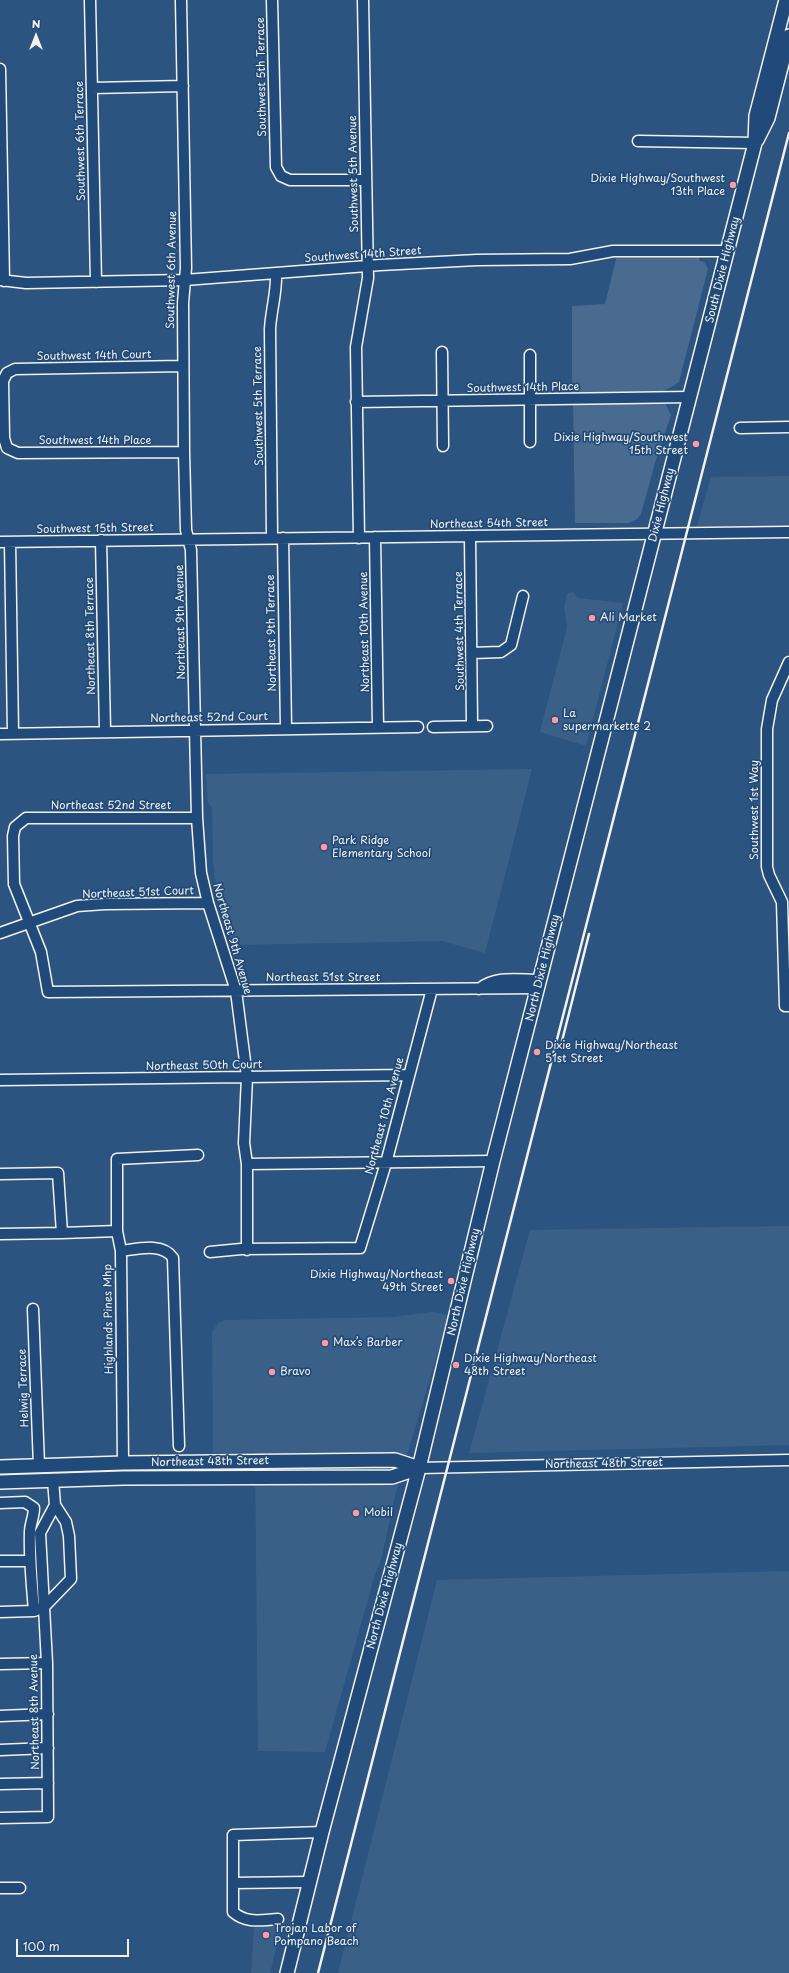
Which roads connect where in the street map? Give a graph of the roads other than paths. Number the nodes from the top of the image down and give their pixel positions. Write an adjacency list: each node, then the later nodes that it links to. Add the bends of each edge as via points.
1 (90, 0): 9 (street, Southwest 6th Terrace)
2 (181, 0): 8 (street, Southwest 6th Avenue)
3 (272, 0): 12 (street, Southwest 5th Terrace, via 276,167 281,176 290,180)
4 (363, 0): 12 (street, Southwest 5th Avenue)
5 (786, 0): 11 (main road, South Dixie Highway, via 756,116)
6 (789, 36): 11 (main road, South Dixie Highway, via 768,118)
7 (0, 69): 16 (street)
8 (183, 86): 9 (street); 17 (street, Southwest 6th Avenue, via 186,268)
9 (92, 88): 18 (street, Southwest 6th Terrace)
10 (638, 141): 11 (street)
11 (755, 143): 13 (main road, South Dixie Highway)
12 (366, 180): 14 (street, Southwest 5th Avenue)
13 (728, 250): 14 (street, Southwest 14th Street, via 613,251 570,259 477,260); 22 (main road, South Dixie Highway)
14 (368, 266): 15 (street, Southwest 14th Street); 25 (street, Southwest 5th Avenue, via 367,291 356,347)
15 (276, 273): 17 (street, Southwest 14th Street); 35 (street, Southwest 5th Terrace, via 277,285 270,329)
16 (2, 280): 18 (street, Southwest 14th Street)
17 (184, 280): 18 (street, Southwest 14th Street); 21 (street, Southwest 6th Avenue)
18 (96, 282)
19 (442, 352): 24 (street)
20 (530, 355): 23 (street)
21 (182, 366): 30 (street, Southwest 14th Court, via 15,369 7,373 3,381 4,438); 31 (street, Southwest 6th Avenue)
22 (690, 397): 23 (street, Southwest 14th Place); 33 (main road, Dixie Highway)
23 (530, 400): 24 (street, Southwest 14th Place); 28 (street)
24 (443, 401): 25 (street, Southwest 14th Place); 29 (street)
25 (356, 402): 37 (street, Southwest 5th Avenue)
26 (740, 428): 27 (street)
27 (789, 428)
28 (530, 442)
29 (443, 446)
30 (7, 448): 31 (street, Southwest 14th Place, via 18,453)
31 (184, 452): 39 (street, Southwest 6th Avenue, via 186,530)
32 (789, 532): 33 (street, Northeast 54th Street)
33 (655, 534): 34 (street, Northeast 54th Street); 42 (main road, Dixie Highway)
34 (470, 536): 38 (street, Northeast 54th Street); 44 (street, Southwest 4th Terrace)
35 (272, 538): 36 (street, Northeast 54th Street); 39 (street, Northeast 54th Street)
36 (283, 538): 37 (street, Northeast 54th Street); 51 (street, Northeast 9th Terrace)
37 (359, 538): 38 (street, Northeast 54th Street)
38 (375, 538): 48 (street, Northeast 10th Avenue)
39 (190, 539): 40 (street, Southwest 15th Street); 52 (street, Northeast 9th Avenue)
40 (101, 540): 41 (street, Southwest 15th Street); 53 (street, Northeast 8th Terrace)
41 (5, 542): 54 (street)
42 (640, 591): 60 (main road, North Dixie Highway)
43 (523, 596): 44 (street, via 512,645 501,652)
44 (472, 653): 46 (street, Southwest 4th Terrace)
45 (789, 662): 63 (street, Southwest 1st Way, via 772,700 767,729 766,761 767,867 782,902)
46 (472, 725): 47 (street); 50 (street)
47 (487, 726)
48 (378, 727): 49 (street, Northeast 52nd Court); 51 (street, Northeast 52nd Court)
49 (418, 727)
50 (434, 727)
51 (286, 728): 52 (street, Northeast 52nd Court)
52 (195, 730): 53 (street, Northeast 52nd Court); 56 (street, Northeast 9th Avenue)
53 (105, 731): 54 (street, Northeast 52nd Court)
54 (12, 733): 55 (street, Northeast 52nd Court)
55 (0, 734)
56 (197, 818): 57 (street, Northeast 9th Avenue, via 201,873); 58 (street, Northeast 52nd Street, via 26,818 15,827 13,836 14,884)
57 (208, 903): 58 (street, Northeast 51st Court, via 77,906); 62 (street, Northeast 9th Avenue)
58 (29, 923): 59 (street, Northeast 51st Court); 62 (street, Northeast 51st Street, via 42,952 48,992)
59 (0, 933)
60 (538, 984): 61 (street, Northeast 51st Street, via 500,979 487,982 479,989); 68 (main road, North Dixie Highway)
61 (432, 989): 62 (street, Northeast 51st Street); 64 (street, Northeast 10th Avenue)
62 (236, 991): 65 (street, Northeast 9th Avenue)
63 (787, 1006)
64 (408, 1075): 65 (street, Northeast 50th Court); 69 (street, Northeast 10th Avenue)
65 (247, 1077): 66 (street, Northeast 50th Court); 70 (street, Northeast 9th Avenue, via 244,1143)
66 (0, 1080)
67 (198, 1155): 72 (street, via 117,1158)
68 (493, 1161): 69 (street); 85 (main road, North Dixie Highway)
69 (386, 1163): 70 (street); 75 (street, Northeast 10th Avenue, via 360,1248)
70 (247, 1164): 75 (street, Northeast 9th Avenue)
71 (0, 1174): 73 (street, via 58,1173)
72 (116, 1231): 73 (street); 76 (street)
73 (62, 1233): 74 (street)
74 (0, 1234)
75 (247, 1250): 77 (street)
76 (121, 1251): 79 (street, Highlands Pines Mhp, via 162,1249 169,1252 173,1258); 81 (street, Highlands Pines Mhp)
77 (210, 1252)
78 (33, 1309): 83 (street, Helwig Terrace)
79 (179, 1446)
80 (789, 1460): 85 (street, Northeast 48th Street)
81 (123, 1463): 82 (main road, Northeast 48th Street); 83 (main road, Northeast 48th Street)
82 (143, 1463): 85 (main road, Northeast 48th Street, via 395,1460); 86 (main road, via 127,1468 65,1470 58,1473)
83 (39, 1466): 84 (main road, Northeast 48th Street)
84 (0, 1467)
85 (419, 1468): 86 (main road, Northeast 48th Street, via 392,1477); 104 (main road, North Dixie Highway)
86 (53, 1480): 87 (main road, Northeast 48th Street); 89 (street)
87 (0, 1482)
88 (0, 1503): 91 (street, via 25,1502 34,1508)
89 (55, 1505): 92 (street, Northeast 8th Avenue, via 40,1533); 92 (street, via 66,1522 71,1579)
90 (0, 1561): 91 (street)
91 (29, 1561): 93 (street)
92 (44, 1607): 93 (street); 95 (street, Northeast 8th Avenue)
93 (34, 1611): 94 (street)
94 (0, 1612)
95 (47, 1663): 96 (street); 97 (street, Northeast 8th Avenue)
96 (0, 1664)
97 (48, 1714): 98 (street); 99 (street, Northeast 8th Avenue)
98 (0, 1716)
99 (48, 1748): 100 (street); 101 (street, Northeast 8th Avenue)
100 (0, 1750)
101 (48, 1783): 102 (street); 103 (street, Northeast 8th Avenue, via 48,1817)
102 (0, 1784)
103 (0, 1818)
104 (322, 1832): 105 (main road, North Dixie Highway); 106 (street, via 233,1835)
105 (309, 1882): 106 (street); 110 (main road, North Dixie Highway)
106 (233, 1883): 109 (street, via 233,1912 241,1919)
107 (0, 1888): 108 (street)
108 (20, 1888)
109 (278, 1919)
110 (287, 1973)

